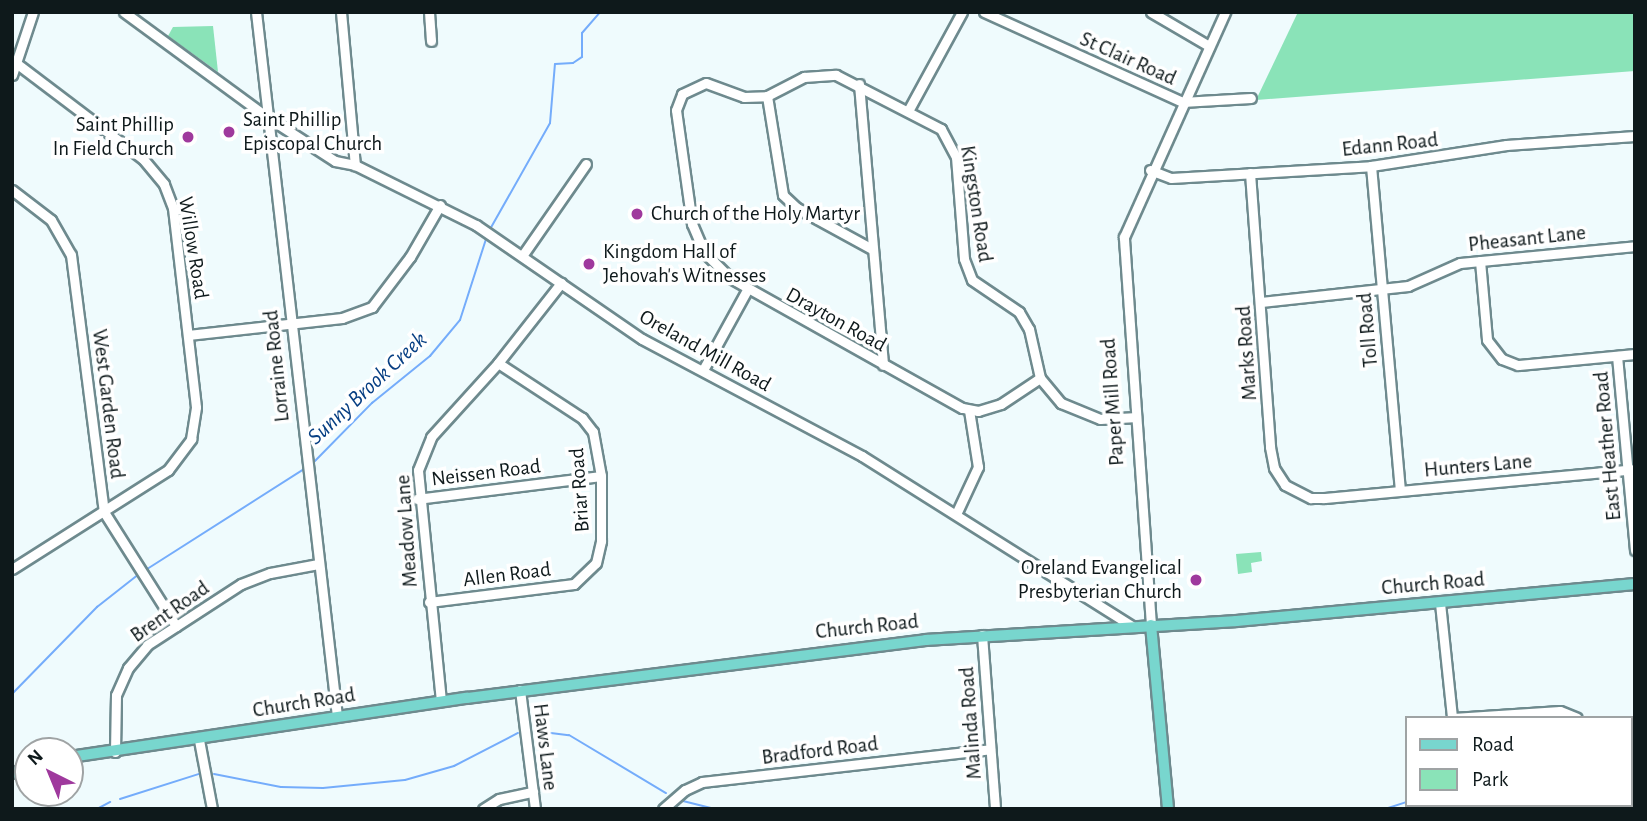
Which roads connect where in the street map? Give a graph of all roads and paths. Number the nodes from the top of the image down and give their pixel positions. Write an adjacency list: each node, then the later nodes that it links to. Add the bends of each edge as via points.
1 (33, 12): 12 (street)
2 (124, 12): 20 (street, Oreland Mill Road)
3 (256, 12): 20 (street, Lorraine Road)
4 (341, 12): 23 (street)
5 (429, 12): 10 (street)
6 (962, 12): 19 (street)
7 (984, 12): 18 (street, St Clair Road)
8 (1151, 12): 11 (street)
9 (1225, 12): 11 (street, Paper Mill Road)
10 (431, 41)
11 (1209, 46): 18 (street, Paper Mill Road)
12 (16, 63): 13 (street); 38 (street, Willow Road, via 143,159 164,184 173,208)
13 (12, 75)
14 (859, 84): 16 (street, Kingston Road, via 836,75 817,75); 19 (street, Kingston Road); 30 (street)
15 (691, 87): 16 (street, Kingston Road, via 706,83 744,97); 35 (street, Drayton Road, via 676,110 692,224 710,260)
16 (767, 96): 30 (street, via 783,195 797,208)
17 (1251, 98): 18 (street)
18 (1182, 102): 25 (street, Paper Mill Road)
19 (908, 111): 44 (street, Kingston Road, via 941,129 953,146 967,271 979,288 1022,317)
20 (267, 117): 23 (street, Oreland Mill Road, via 335,161); 37 (street, Lorraine Road)
21 (1635, 136): 24 (street, Edann Road, via 1506,145)
22 (586, 164): 31 (street)
23 (355, 165): 28 (street, Oreland Mill Road)
24 (1371, 166): 26 (street, Edann Road); 34 (street, Toll Road)
25 (1150, 170): 26 (street, Edann Road, via 1171,178); 46 (street, Paper Mill Road, via 1129,219 1123,248)
26 (1250, 173): 36 (street, Marks Road)
27 (12, 190): 52 (street, West Garden Road, via 51,220 71,255)
28 (440, 205): 31 (street, Oreland Mill Road); 37 (street, via 410,257 372,307 342,318)
29 (1635, 246): 32 (street, Pheasant Lane)
30 (872, 249): 42 (street)
31 (522, 256): 33 (street, Oreland Mill Road)
32 (1480, 261): 34 (street, Pheasant Lane, via 1449,266 1408,286); 40 (street, via 1488,340 1502,359 1518,365)
33 (561, 283): 41 (street, Meadow Lane); 43 (street, Oreland Mill Road, via 642,339)
34 (1382, 289): 36 (street, Pheasant Lane); 49 (street, Toll Road)
35 (747, 290): 42 (street, Drayton Road); 43 (street)
36 (1261, 302): 50 (street, Marks Road, via 1274,468 1285,485 1299,494)
37 (290, 323): 38 (street); 55 (street, Lorraine Road)
38 (188, 335): 52 (street, Willow Road, via 195,425 177,461)
39 (1635, 354): 40 (street, East Heather Road)
40 (1617, 356): 47 (street, East Heather Road)
41 (498, 363): 48 (street, Briar Road, via 582,418 593,432); 51 (street, Meadow Lane, via 431,437 418,470)
42 (883, 365): 45 (street, Drayton Road)
43 (703, 370): 53 (street, Oreland Mill Road)
44 (1040, 378): 45 (street, via 1000,404); 46 (street, Kingston Road, via 1055,397 1080,414 1108,420)
45 (968, 410): 53 (street, via 978,467)
46 (1133, 417): 61 (street, Paper Mill Road)
47 (1631, 469): 49 (street, Hunters Lane); 54 (street, East Heather Road)
48 (601, 476): 51 (street, Neissen Road); 57 (street, Briar Road, via 601,541)
49 (1400, 490): 50 (street, Hunters Lane)
50 (1324, 498)
51 (417, 499): 59 (street, Meadow Lane)
52 (104, 512): 56 (street); 62 (street, West Garden Road)
53 (957, 512): 63 (street, Oreland Mill Road)
54 (1635, 550)
55 (318, 564): 62 (street, Brent Road, via 255,578); 67 (street, Lorraine Road)
56 (12, 569)
57 (588, 576): 59 (street, Allen Road, via 574,584)
58 (1635, 584): 60 (main road, Church Road)
59 (429, 602): 66 (street, Meadow Lane)
60 (1440, 603): 61 (main road, Church Road); 68 (street)
61 (1151, 625): 63 (main road, Church Road); 81 (main road, Paper Mill Road)
62 (176, 626): 73 (street, Brent Road, via 148,645 121,680 112,717)
63 (1132, 626): 64 (main road, Church Road)
64 (982, 635): 65 (main road, Church Road); 72 (street, Malinda Road)
65 (520, 690): 66 (main road, Church Road); 75 (street, Haws Lane)
66 (441, 701): 67 (main road, Church Road)
67 (337, 716): 71 (main road, Church Road)
68 (1452, 716)
69 (1483, 716): 70 (street, via 1560,711)
70 (1572, 716)
71 (199, 740): 73 (main road, Church Road); 76 (street)
72 (990, 749): 79 (street, Bradford Road, via 702,782); 80 (street, Malinda Road)
73 (112, 752): 74 (main road, Church Road)
74 (84, 757)
75 (533, 792): 77 (street, via 499,799); 78 (street, Haws Lane)
76 (212, 809)
77 (483, 809)
78 (535, 809)
79 (663, 809)
80 (995, 809)
81 (1168, 809)

